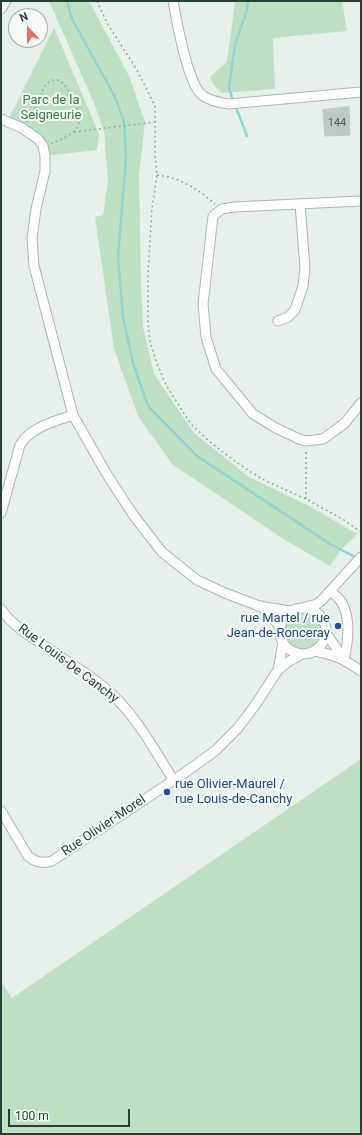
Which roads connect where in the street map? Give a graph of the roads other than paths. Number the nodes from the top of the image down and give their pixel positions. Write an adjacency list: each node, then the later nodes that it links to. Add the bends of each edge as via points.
1 (6, 1): 3 (street)
2 (173, 1): 4 (street, via 180,40 193,81 200,94 211,101 228,104)
3 (1, 10)
4 (361, 92)
5 (1, 119): 10 (street, via 22,128 43,146 45,171 32,238 34,266)
6 (361, 201): 7 (street)
7 (300, 204): 8 (street, via 305,268 303,286 296,310); 9 (street, via 234,207 222,210 214,216 203,304 206,337 216,369 253,414 299,439 323,439 345,423)
8 (278, 321)
9 (361, 403)
10 (73, 414): 11 (street, via 32,431 25,437 20,445); 14 (street, via 106,473 134,516 162,552 197,580)
11 (1, 513)
12 (361, 557): 13 (street)
13 (330, 592): 15 (street, via 317,604); 18 (street, via 324,609); 24 (street, via 341,600 347,619 348,639)
14 (259, 606): 17 (street); 19 (street, via 268,612)
15 (304, 607): 17 (street); 18 (street, via 312,609)
16 (1, 609): 27 (street, Rue Louis-De Canchy, via 25,633 105,688 124,706 145,733)
17 (290, 611): 19 (street)
18 (324, 620): 20 (street)
19 (280, 627): 21 (street)
20 (326, 633): 22 (street, via 322,644); 24 (street)
21 (283, 643): 23 (street, via 291,650); 25 (street, Rue Olivier-Morel)
22 (314, 651): 23 (street); 24 (street)
23 (302, 654): 25 (street, Rue Olivier-Morel)
24 (344, 659): 26 (street)
25 (278, 670): 27 (street, Rue Olivier-Morel, via 247,717 228,738 199,764)
26 (361, 671)
27 (174, 781): 28 (street, Rue Olivier-Morel, via 46,863 28,856)
28 (1, 811)

